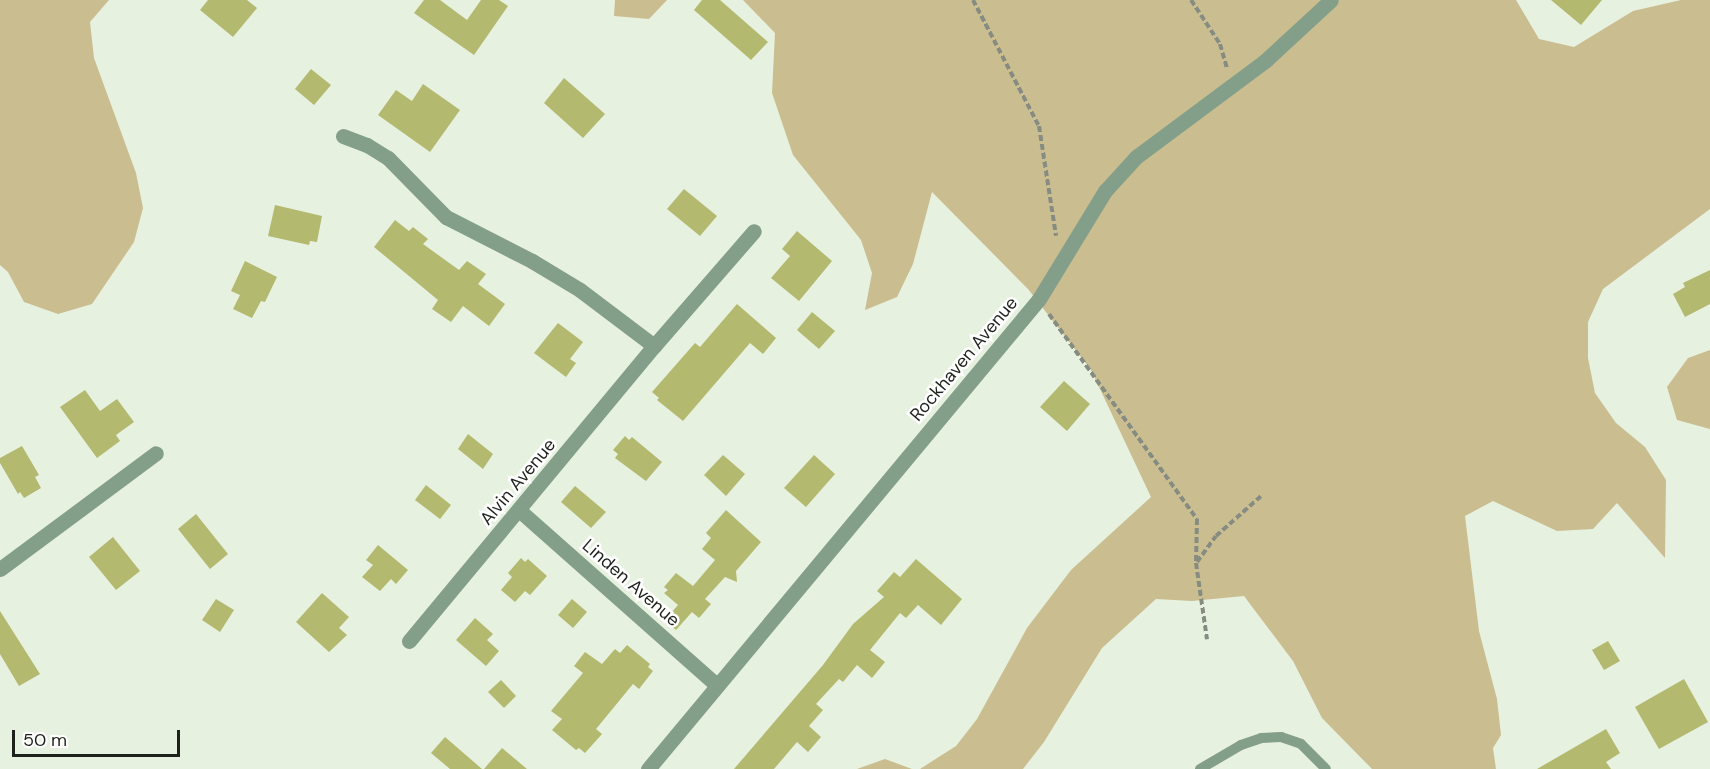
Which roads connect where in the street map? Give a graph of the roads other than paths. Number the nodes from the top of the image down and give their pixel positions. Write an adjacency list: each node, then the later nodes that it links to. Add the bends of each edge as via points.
1 (1331, 0): 9 (street, Rockhaven Avenue, via 1233,87 1136,157 1105,191 1039,299)
2 (343, 136): 4 (street, via 388,158 446,217 570,284)
3 (754, 231): 4 (street, Alvin Avenue)
4 (654, 346): 6 (street, Alvin Avenue)
5 (156, 453): 7 (street)
6 (520, 511): 8 (street, Alvin Avenue); 9 (street, Linden Avenue)
7 (0, 568)
8 (409, 641)
9 (717, 685): 10 (street, Rockhaven Avenue)
10 (648, 769)
11 (1200, 769): 12 (lane, via 1241,745 1281,737 1301,744)
12 (1326, 769)

